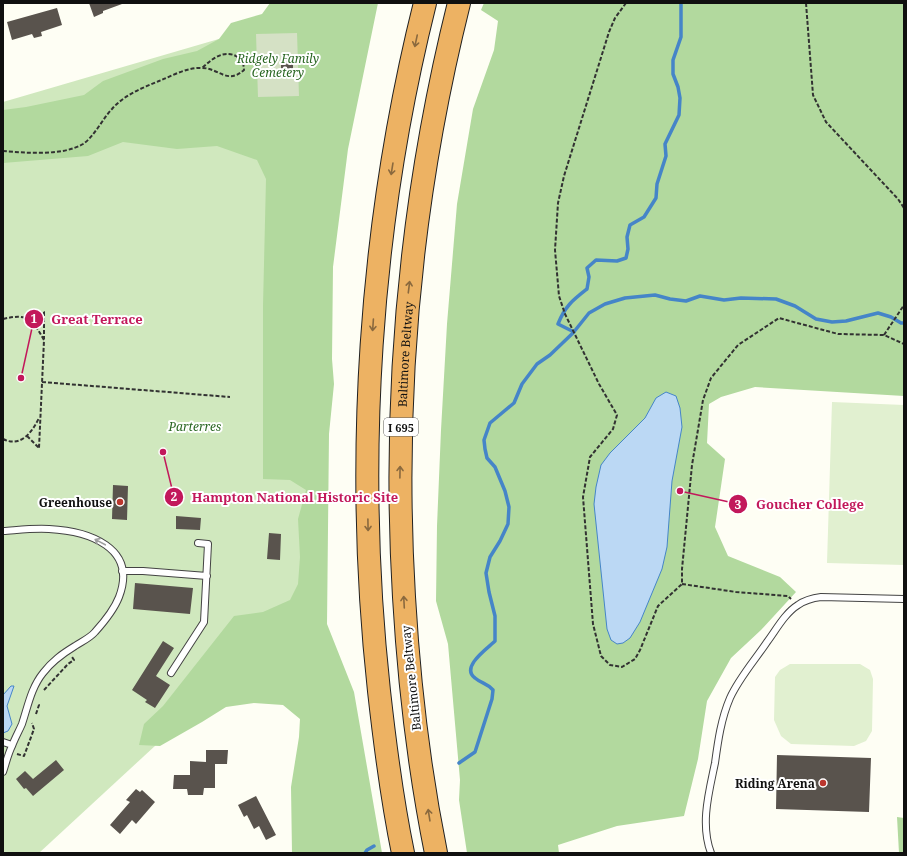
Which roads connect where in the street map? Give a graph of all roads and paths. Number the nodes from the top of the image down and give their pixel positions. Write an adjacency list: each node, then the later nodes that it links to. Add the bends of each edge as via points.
1 (425, 3): 33 (highway, I 695, one-way to 33, via 399,122 386,208 375,295 369,403 368,559 373,642 384,739)
2 (459, 3): 34 (highway, Baltimore Beltway / I 695, one-way to 2, via 416,736 406,640 400,483 402,380 417,212 431,128)
3 (626, 3): 23 (path, via 609,32 564,176 558,203 555,250 559,296 565,314 617,415 613,429 590,457 583,497 593,624 601,656 610,665 622,667 635,659 658,606)
4 (806, 3): 7 (path, via 812,95 826,122)
5 (202, 68): 5 (path, via 230,77 244,70 243,61 232,54 212,58); 6 (path, via 185,71 122,100 112,108 85,143 49,152)
6 (3, 151)
7 (904, 208)
8 (904, 305): 11 (path)
9 (27, 318): 10 (path, via 18,316); 12 (path, via 36,326); 12 (path, via 44,312)
10 (3, 319)
11 (884, 335): 13 (path); 23 (path, via 838,334 779,318 738,345 711,378 703,400 692,464)
12 (44, 340): 14 (path)
13 (904, 344)
14 (42, 382): 15 (path); 16 (path)
15 (230, 397)
16 (40, 417): 17 (path); 17 (path, via 39,448)
17 (27, 436): 18 (path, via 20,440)
18 (3, 439)
19 (3, 531): 21 (lane, one-way to 19, via 113,550 88,536 48,529)
20 (198, 543): 22 (lane, via 208,544)
21 (122, 571): 22 (lane); 26 (lane, via 119,598 110,614 94,634)
22 (208, 576): 27 (lane, via 204,622)
23 (682, 584): 25 (path, via 788,596)
24 (904, 599): 25 (lane, via 821,597)
25 (798, 605): 35 (lane, via 743,676 722,718 706,809 707,842)
26 (67, 651): 28 (path, via 74,660); 31 (lane, via 55,659 42,674 26,707 22,724)
27 (171, 673)
28 (42, 691)
29 (40, 698): 31 (path, via 32,724 34,729 24,756)
30 (3, 742): 31 (lane)
31 (11, 748): 32 (lane)
32 (3, 772)
33 (403, 853)
34 (436, 853)
35 (711, 853)

